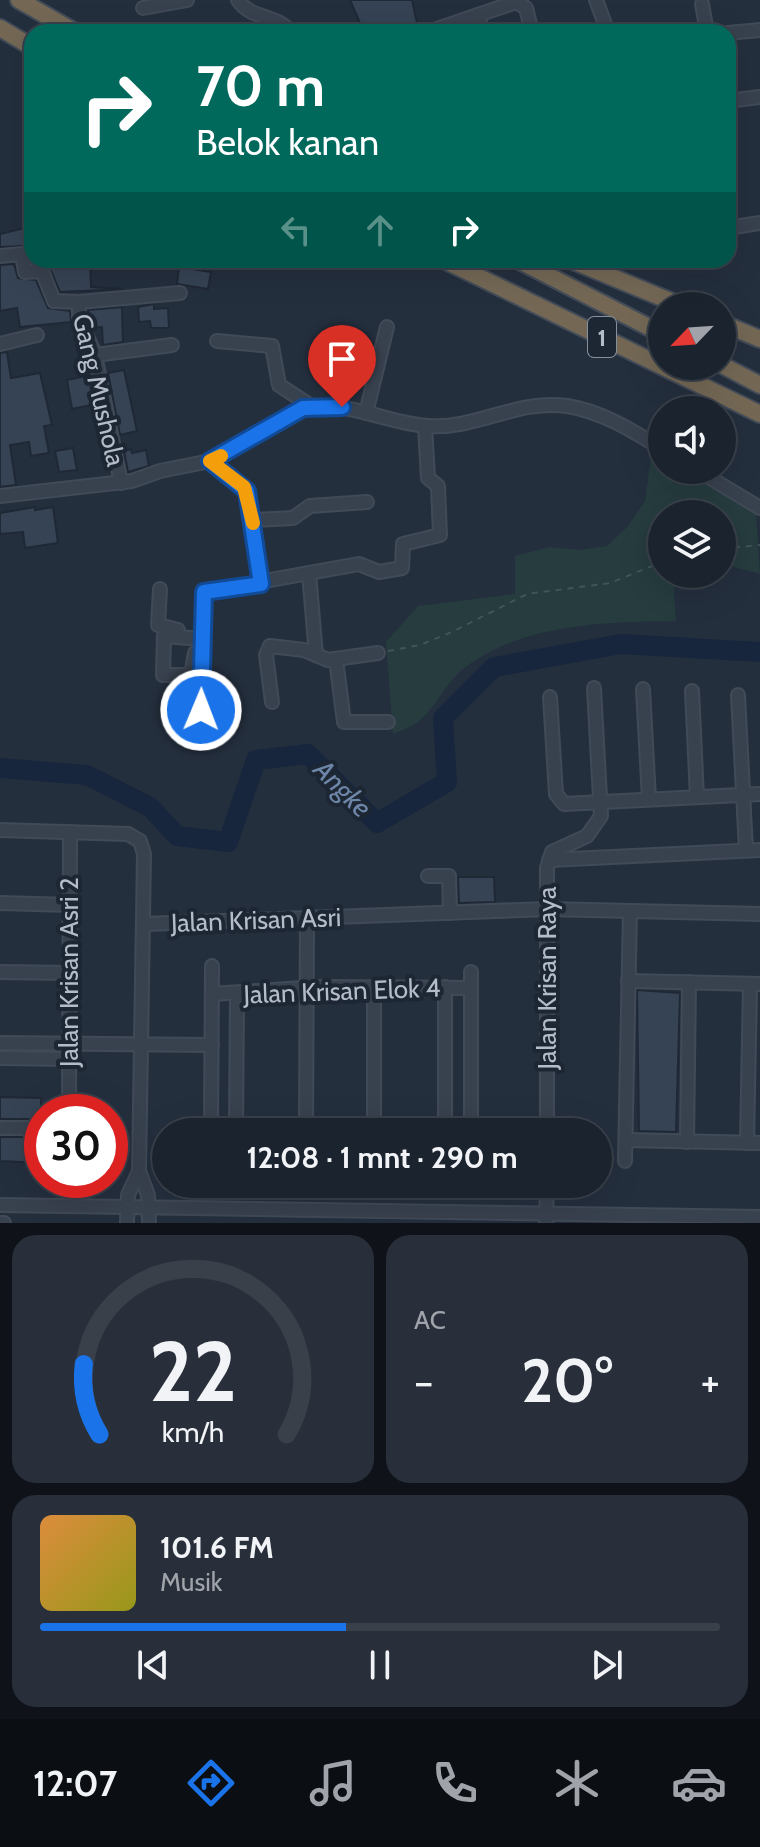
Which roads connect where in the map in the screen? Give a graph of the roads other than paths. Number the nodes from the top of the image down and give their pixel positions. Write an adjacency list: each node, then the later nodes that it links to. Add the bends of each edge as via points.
1 (19, 0): 9 (highway)
2 (187, 0): 7 (street)
3 (238, 0): 10 (street, via 247,11)
4 (596, 0): 14 (street)
5 (702, 4): 15 (street)
6 (495, 5): 8 (street); 13 (street, via 523,4)
7 (143, 8)
8 (478, 15): 11 (street); 12 (street)
9 (61, 24)
10 (283, 24)
11 (452, 24)
12 (481, 24)
13 (529, 24)
14 (605, 24)
15 (705, 24)
16 (0, 28): 19 (highway)
17 (760, 30): 18 (street)
18 (736, 32)
19 (24, 42)
20 (760, 97): 21 (street)
21 (736, 100)
22 (760, 223): 23 (street)
23 (736, 227)
24 (0, 256): 25 (street, via 22,254)
25 (24, 266)
26 (24, 268): 32 (street, via 42,271 54,301)
27 (460, 268): 46 (highway, 1)
28 (534, 268): 34 (highway, 1)
29 (590, 268): 30 (highway)
30 (648, 292)
31 (180, 293): 32 (street, Gang Mushola)
32 (79, 302): 41 (street, Gang Mushola, via 79,317)
33 (387, 327): 45 (street)
34 (648, 327)
35 (736, 329): 37 (highway)
36 (37, 335): 39 (street)
37 (760, 339)
38 (217, 341): 44 (street, via 272,346 279,385)
39 (0, 344)
40 (172, 345): 41 (street)
41 (95, 355): 50 (street, Gang Mushola)
42 (736, 372): 43 (highway)
43 (760, 385)
44 (311, 406): 45 (street); 49 (street)
45 (366, 413): 47 (street)
46 (760, 414)
47 (425, 426): 48 (street, via 469,425 521,406 564,406 613,422); 56 (street, via 428,478 438,486 439,537 403,544 404,564 399,570 379,572 359,564)
48 (648, 441)
49 (210, 461): 50 (street); 55 (street, via 244,487)
50 (121, 483): 52 (street)
51 (720, 484): 54 (street)
52 (0, 496)
53 (367, 502): 55 (street, via 310,506 293,518)
54 (760, 508)
55 (253, 520): 57 (street)
56 (309, 573): 57 (street); 61 (street)
57 (261, 584): 59 (street, via 205,591)
58 (160, 589): 59 (street, via 158,625)
59 (201, 636): 69 (street, via 201,709 210,713)
60 (378, 653): 62 (street)
61 (316, 655): 62 (street); 68 (street, via 268,648)
62 (336, 659): 70 (street, via 344,722)
63 (594, 688): 75 (street)
64 (643, 689): 74 (street)
65 (692, 691): 73 (street)
66 (738, 695): 72 (street)
67 (550, 697): 75 (street, via 558,801)
68 (272, 702)
69 (230, 708)
70 (388, 722)
71 (760, 794): 72 (street)
72 (743, 795): 73 (street); 78 (street)
73 (697, 797): 74 (street)
74 (649, 799): 75 (street)
75 (600, 802): 80 (street, Jalan Krisan Raya, via 598,824 552,852)
76 (0, 830): 77 (street, Jalan Krisan Asri)
77 (70, 832): 83 (street, Jalan Krisan Asri 2); 89 (street, Jalan Krisan Asri, via 128,834 140,841)
78 (746, 850): 79 (street); 80 (street)
79 (760, 850)
80 (549, 860): 84 (street, Jalan Krisan Raya)
81 (428, 876): 86 (street, via 449,876)
82 (0, 903): 83 (street)
83 (70, 905): 93 (street, Jalan Krisan Asri 2)
84 (547, 909): 85 (street, Jalan Krisan Asri); 86 (street, Jalan Krisan Asri); 116 (street, Jalan Krisan Raya)
85 (630, 911): 87 (street, Jalan Krisan Asri); 94 (street)
86 (450, 913): 88 (street, Jalan Krisan Asri)
87 (760, 914)
88 (307, 918): 89 (street, Jalan Krisan Asri); 99 (street)
89 (144, 924): 105 (street)
90 (212, 966): 101 (street)
91 (0, 972): 93 (street)
92 (471, 972): 100 (street)
93 (69, 973): 104 (street, Jalan Krisan Asri 2)
94 (628, 981): 95 (street); 119 (street)
95 (689, 982): 96 (street); 120 (street)
96 (755, 984): 121 (street)
97 (374, 987): 98 (street, Jalan Krisan Elok 4); 99 (street, Jalan Krisan Elok 4); 113 (street)
98 (445, 987): 100 (street, Jalan Krisan Elok 4); 114 (street)
99 (306, 988): 102 (street, Jalan Krisan Elok 4); 112 (street)
100 (471, 988): 115 (street)
101 (212, 994): 102 (street, Jalan Krisan Elok 4); 106 (street)
102 (237, 994): 111 (street)
103 (0, 1043): 104 (street)
104 (69, 1044): 105 (street); 108 (street, Jalan Krisan Asri 2)
105 (141, 1044): 106 (street); 123 (street)
106 (212, 1045): 110 (street)
107 (0, 1058): 108 (street)
108 (69, 1059): 109 (street, Jalan Krisan Asri 2)
109 (69, 1094)
110 (211, 1118)
111 (236, 1118)
112 (306, 1118)
113 (374, 1118)
114 (445, 1118)
115 (471, 1118)
116 (547, 1118)
117 (0, 1128): 118 (street)
118 (24, 1128)
119 (626, 1140): 120 (street); 122 (street)
120 (687, 1142): 121 (street)
121 (753, 1143)
122 (625, 1161)
123 (139, 1171): 126 (street); 127 (street)
124 (547, 1198): 129 (street)
125 (0, 1205): 126 (street)
126 (127, 1208): 127 (street); 130 (street)
127 (149, 1208): 129 (street); 131 (street)
128 (760, 1217): 129 (street)
129 (546, 1219)
130 (127, 1223)
131 (149, 1223)

